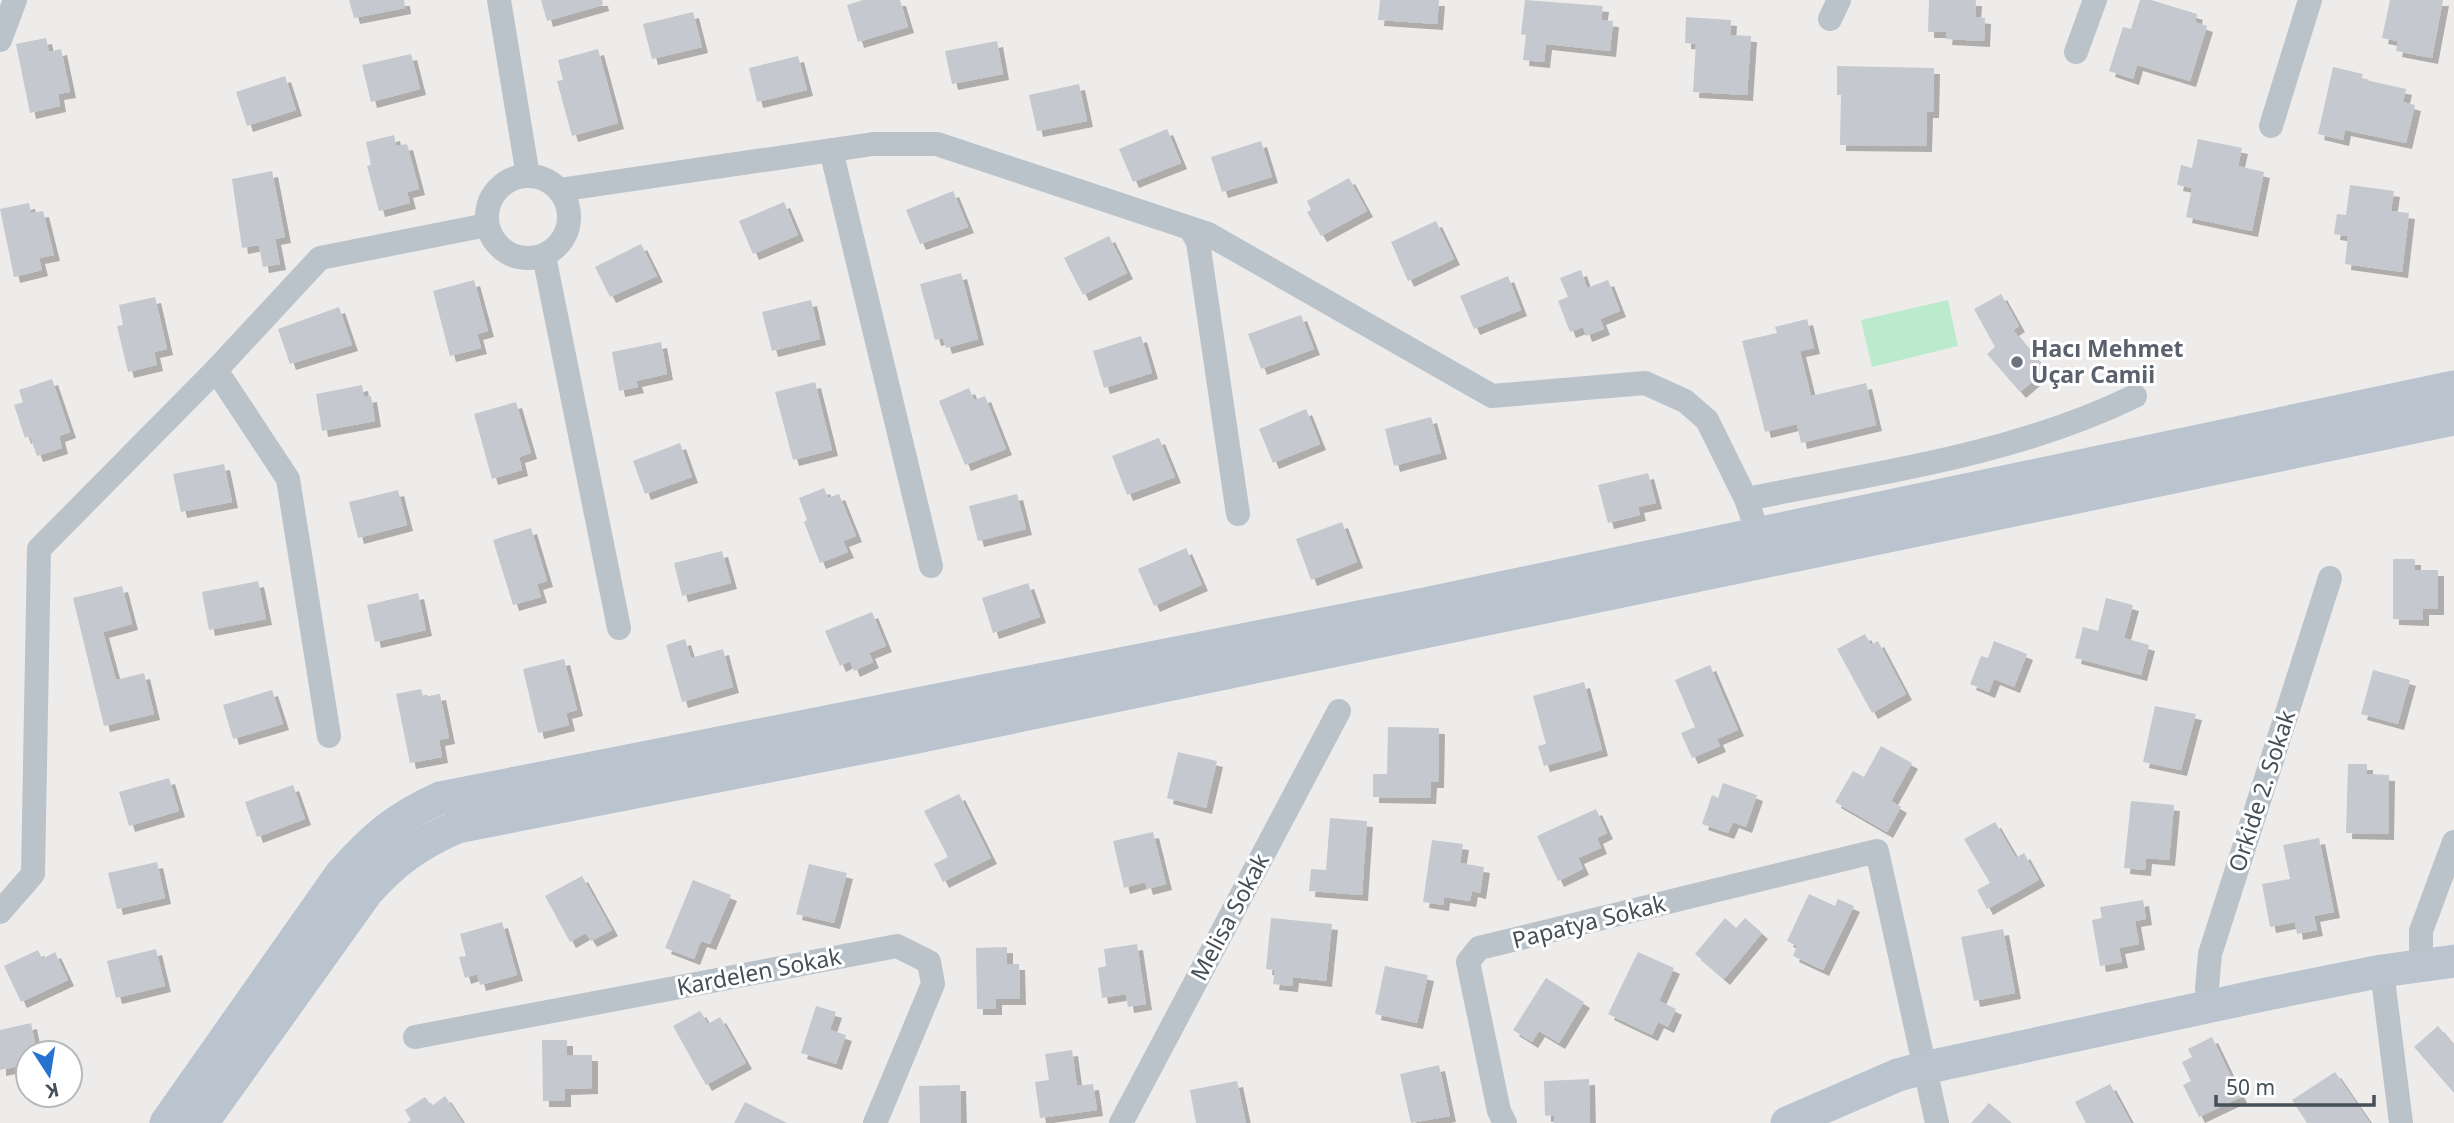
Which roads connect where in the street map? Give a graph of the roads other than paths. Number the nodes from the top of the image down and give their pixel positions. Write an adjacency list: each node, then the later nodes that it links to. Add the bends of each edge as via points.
1 (15, 0): 5 (street)
2 (499, 0): 9 (street)
3 (2095, 0): 6 (street)
4 (2310, 0): 7 (street)
5 (0, 40)
6 (2076, 52)
7 (2271, 126)
8 (831, 149): 10 (street); 12 (street, via 937,144); 20 (street)
9 (528, 176): 10 (street, via 548,181); 11 (street, via 501,186 491,197)
10 (559, 190): 13 (street, via 569,216 565,236)
11 (487, 225): 13 (street, via 491,239 513,257); 14 (street, via 320,258)
12 (1190, 228): 17 (street, via 1208,234 1492,396 1645,383 1685,401 1707,420); 18 (street, via 1198,242)
13 (544, 256): 22 (street)
14 (216, 370): 24 (street, via 288,478); 28 (street, via 39,549 33,874)
15 (2135, 396): 17 (street, via 2092,417 1968,454)
16 (2453, 400): 19 (main road); 26 (main road, via 947,731)
17 (1746, 499): 19 (street)
18 (1238, 514)
19 (1758, 533): 25 (main road)
20 (931, 566)
21 (2329, 578): 32 (street, Orkide 2. Sokak, via 2210,954)
22 (619, 628)
23 (1339, 711): 38 (street, Melisa Sokak)
24 (329, 736)
25 (440, 799): 26 (main road); 35 (main road, via 414,810 372,839 341,874)
26 (457, 827): 36 (main road, via 396,860 366,892)
27 (2454, 842): 30 (street, via 2421,931)
28 (0, 912)
29 (2454, 961): 30 (main road)
30 (2421, 964): 31 (main road)
31 (2382, 971): 32 (main road); 42 (street)
32 (2210, 1006): 34 (main road)
33 (415, 1037): 37 (street, Kardelen Sokak, via 897,946 929,962 933,985)
34 (1924, 1068): 39 (street, Papatya Sokak, via 1877,851 1479,948 1468,962); 40 (main road); 41 (street)
35 (166, 1123)
36 (202, 1123)
37 (875, 1123)
38 (1121, 1123)
39 (1505, 1123)
40 (1787, 1123)
41 (1937, 1123)
42 (2401, 1123)

